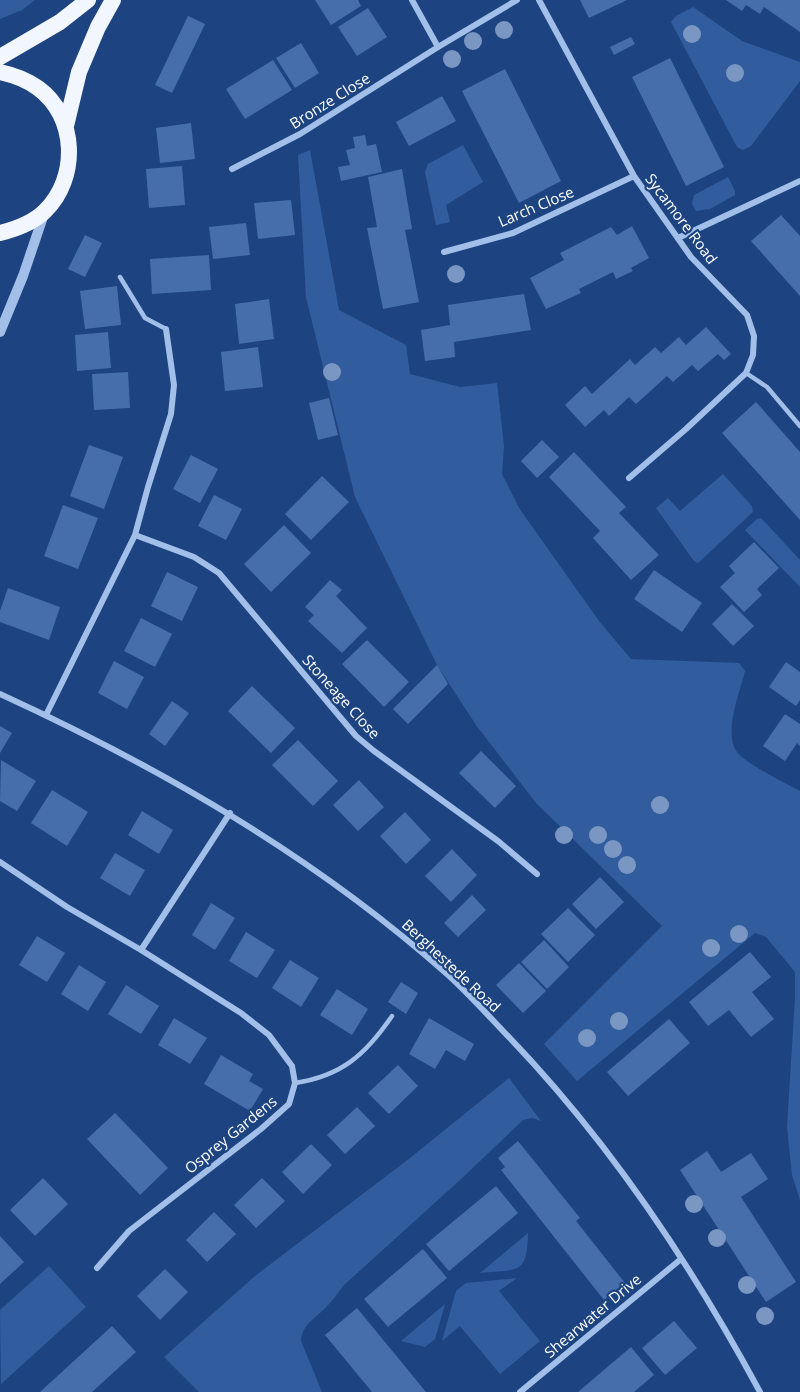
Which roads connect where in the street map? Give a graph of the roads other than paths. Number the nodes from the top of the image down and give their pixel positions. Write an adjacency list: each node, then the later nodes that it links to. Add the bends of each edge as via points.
1 (88, 0): 7 (highway)
2 (113, 0): 9 (highway, via 80,72)
3 (412, 0): 6 (street)
4 (517, 0): 6 (street, Bronze Close)
5 (539, 0): 11 (street, Sycamore Road)
6 (438, 47): 10 (street, Bronze Close, via 300,134)
7 (0, 57)
8 (0, 72): 9 (highway, via 19,77 39,89 55,105)
9 (66, 126): 13 (highway, via 68,172)
10 (232, 169)
11 (634, 176): 15 (street, Sycamore Road); 16 (street, Larch Close, via 513,233)
12 (800, 181): 15 (street)
13 (45, 211): 14 (highway, via 25,225); 19 (street)
14 (0, 233)
15 (678, 238): 20 (street, Sycamore Road, via 747,315 754,336 753,355)
16 (444, 252)
17 (120, 277): 18 (lane, via 145,318)
18 (166, 329): 23 (street, via 174,385 171,414)
19 (0, 332)
20 (746, 373): 21 (lane, via 767,387); 22 (street)
21 (800, 426)
22 (628, 478)
23 (135, 535): 25 (street); 28 (street, Stoneage Close, via 194,557 219,573 356,736)
24 (0, 694): 25 (street, Berghestede Road)
25 (46, 715): 26 (street, Berghestede Road)
26 (230, 813): 29 (street); 32 (street, Berghestede Road, via 393,928 449,976 538,1067 622,1171)
27 (0, 861): 29 (street, via 67,907)
28 (537, 874)
29 (141, 950): 31 (street, via 269,1035 292,1066)
30 (392, 1016): 31 (lane, via 363,1053 348,1064 333,1074)
31 (296, 1083): 33 (street, Osprey Gardens, via 289,1104 129,1231)
32 (681, 1259): 34 (street, Shearwater Drive); 35 (street, Berghestede Road)
33 (97, 1268)
34 (520, 1392)
35 (760, 1392)

